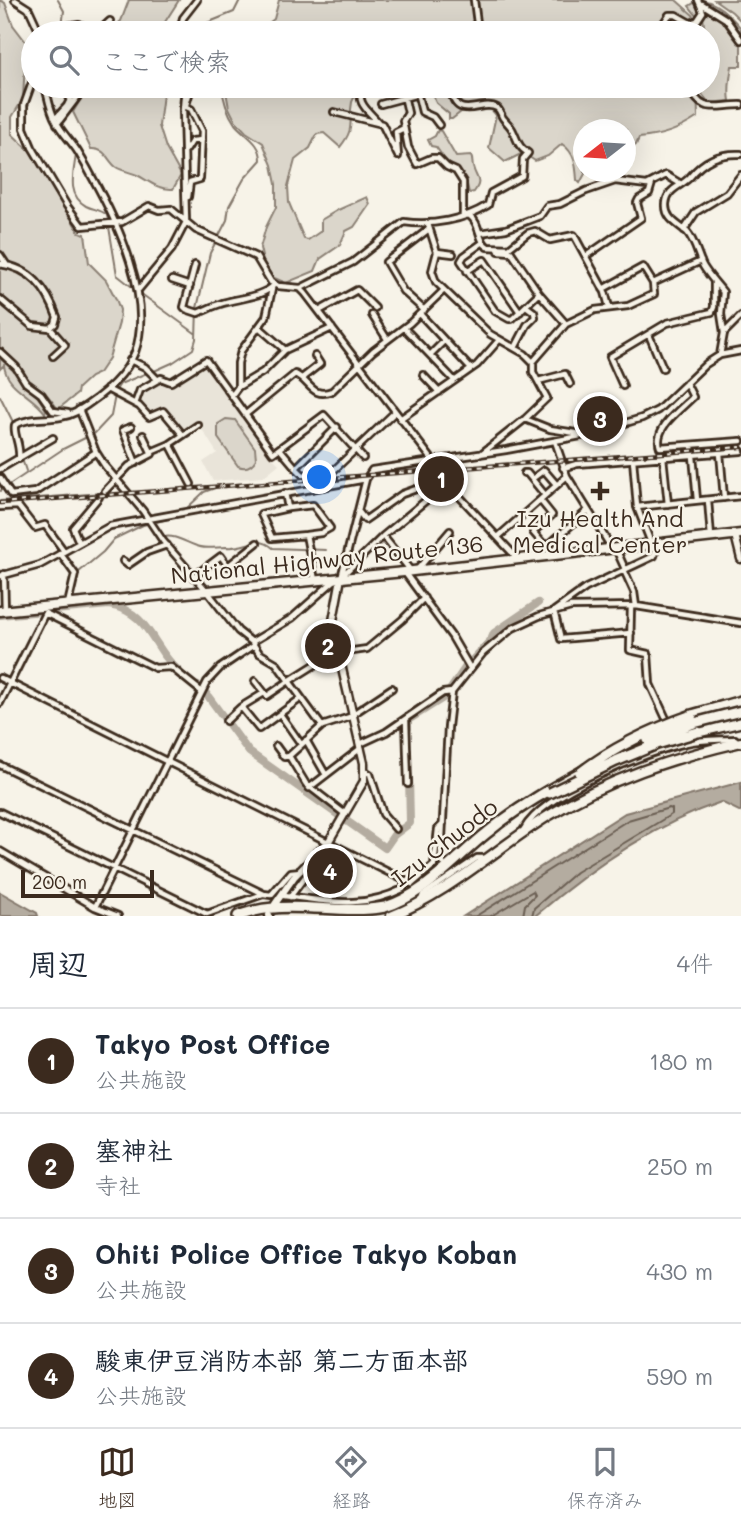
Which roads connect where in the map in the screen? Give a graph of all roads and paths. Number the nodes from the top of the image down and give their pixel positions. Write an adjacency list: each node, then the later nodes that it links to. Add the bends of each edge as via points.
1 (15, 0): 5 (street)
2 (197, 0): 6 (street)
3 (474, 0): 7 (street)
4 (700, 2): 10 (street, via 703,12); 11 (street, via 726,19)
5 (35, 21)
6 (182, 21)
7 (477, 21)
8 (665, 21): 9 (street, via 676,15)
9 (686, 21)
10 (698, 21)
11 (741, 40)
12 (27, 98): 40 (street, via 23,124 67,206 82,226)
13 (49, 98): 27 (street)
14 (70, 98): 27 (street)
15 (76, 98): 27 (street)
16 (185, 98): 25 (street)
17 (188, 98): 25 (street)
18 (360, 98): 28 (street)
19 (404, 98): 23 (street); 30 (street, via 408,113)
20 (419, 98): 29 (street, via 422,112)
21 (454, 98): 39 (street, via 465,108 497,108 528,153 520,177 491,193 488,205)
22 (695, 98): 24 (street, via 705,106)
23 (382, 104)
24 (741, 105)
25 (185, 106): 31 (street, via 198,123); 32 (street)
26 (334, 112): 28 (street)
27 (56, 121): 40 (street, via 79,153)
28 (379, 123): 30 (street, via 397,156 396,132)
29 (439, 125)
30 (404, 128): 38 (street, via 415,163 438,158 459,175 464,190)
31 (202, 140): 32 (street, via 192,141); 37 (street, via 201,179 190,181)
32 (186, 150): 37 (street)
33 (741, 154): 36 (street, via 714,157)
34 (741, 175): 43 (street, via 723,196 696,212)
35 (652, 183): 36 (street, via 666,175); 44 (street, via 615,181 547,206 542,215 511,227); 50 (street, via 636,206 641,218)
36 (681, 184): 43 (street, via 671,191 666,205 672,221)
37 (185, 204): 41 (street)
38 (463, 216): 39 (street); 42 (street)
39 (470, 216): 44 (street)
40 (112, 222): 41 (street, via 125,221 149,206 171,209); 62 (street)
41 (186, 222): 60 (street, via 256,257); 62 (street, via 172,249)
42 (429, 226): 47 (street); 61 (street, via 404,222 353,262); 71 (street, via 386,262)
43 (684, 230): 51 (street)
44 (480, 233): 45 (street)
45 (482, 243): 46 (street); 55 (street, via 462,257)
46 (487, 247): 50 (street, via 509,248 535,230 550,240 574,235); 65 (street, via 511,252)
47 (437, 252): 48 (street); 64 (street, via 432,271)
48 (453, 254)
49 (0, 255): 53 (street)
50 (586, 256): 63 (street)
51 (701, 261): 57 (street); 58 (street)
52 (0, 264): 53 (street)
53 (7, 265): 76 (street, via 24,271 43,288 57,317)
54 (195, 265): 59 (street)
55 (467, 271): 72 (street, via 497,312 511,320); 72 (street, via 484,260)
56 (172, 280): 59 (street)
57 (713, 281): 80 (street, via 723,293); 81 (street, via 712,312 670,322)
58 (653, 283): 63 (street, via 644,267); 68 (street, via 654,294 641,302)
59 (190, 286): 60 (street, via 184,307 196,312)
60 (273, 287): 61 (street); 77 (street)
61 (300, 288): 70 (street)
62 (139, 289): 93 (street, via 139,327)
63 (603, 289): 68 (street)
64 (443, 291): 71 (street); 83 (street)
65 (539, 293): 67 (street); 75 (street)
66 (0, 299): 76 (street, via 32,326)
67 (526, 306): 72 (street); 85 (street, via 535,317)
68 (609, 307): 75 (street)
69 (375, 308): 70 (street, via 357,290)
70 (319, 311): 78 (street)
71 (422, 312): 79 (street); 84 (street)
72 (520, 312)
73 (372, 315): 82 (street)
74 (741, 316): 80 (street)
75 (566, 324): 94 (street)
76 (50, 328): 91 (street, via 65,345)
77 (260, 328): 86 (street); 106 (street, via 241,351)
78 (332, 328): 86 (street); 95 (street)
79 (404, 328): 82 (street); 89 (street)
80 (724, 333): 90 (street)
81 (649, 335): 96 (street); 105 (street, via 609,358)
82 (387, 339): 95 (street)
83 (499, 340): 85 (street); 97 (street)
84 (444, 341): 89 (street); 97 (street)
85 (515, 348): 94 (street)
86 (285, 350): 106 (street, via 263,372)
87 (741, 351): 90 (street)
88 (0, 352): 113 (street, via 53,411)
89 (430, 355): 101 (street)
90 (720, 355): 103 (street)
91 (53, 356)
92 (315, 356): 99 (street, via 320,364)
93 (130, 360): 100 (street); 107 (street)
94 (533, 362): 102 (street)
95 (358, 364): 99 (street, via 326,393 314,391); 112 (street)
96 (663, 368)
97 (471, 369): 101 (street)
98 (423, 375): 108 (street)
99 (302, 378): 114 (street, via 295,374)
100 (158, 380): 109 (street, via 171,382 206,360); 110 (street, via 140,390)
101 (454, 380): 108 (street)
102 (538, 381): 104 (street, via 565,374); 116 (street, via 547,398)
103 (686, 383): 122 (street, via 649,415); 127 (street, via 693,397 664,427 658,440 662,448)
104 (570, 384)
105 (623, 386)
106 (238, 387): 109 (street)
107 (107, 389): 110 (street); 111 (street)
108 (439, 392): 115 (street)
109 (232, 395): 114 (street)
110 (135, 404): 121 (street, via 150,418 163,411)
111 (79, 409): 113 (street); 131 (street)
112 (395, 412): 115 (street); 129 (street)
113 (73, 413): 138 (street, via 56,419 36,417 15,425)
114 (246, 414): 128 (street, via 273,453)
115 (400, 419): 140 (street)
116 (525, 419): 122 (street); 134 (street)
117 (198, 425): 121 (street)
118 (131, 427): 141 (street, via 123,430)
119 (337, 427): 128 (street, via 324,415); 129 (street); 143 (street)
120 (143, 435): 132 (street)
121 (183, 435): 126 (street)
122 (586, 435): 124 (street)
123 (53, 438): 138 (street)
124 (555, 440): 134 (street); 142 (street)
125 (741, 441): 127 (street)
126 (170, 444): 132 (street); 152 (street)
127 (692, 445): 135 (street)
128 (279, 449): 143 (street)
129 (356, 449): 137 (street); 143 (street, via 330,473 304,475)
130 (741, 451): 133 (street)
131 (96, 452): 147 (street, via 31,494 15,496); 148 (street)
132 (151, 452): 141 (street)
133 (720, 453): 135 (street); 160 (street)
134 (481, 454): 140 (street)
135 (693, 455): 136 (street); 162 (street)
136 (663, 457): 139 (street); 164 (street)
137 (363, 458)
138 (19, 459): 144 (street)
139 (633, 459): 142 (street); 166 (street)
140 (433, 462): 149 (street, via 372,470); 151 (street)
141 (136, 463): 148 (street)
142 (563, 467): 146 (street)
143 (296, 468)
144 (0, 469)
145 (524, 473): 150 (street)
146 (566, 476): 153 (street); 169 (street)
147 (0, 478)
148 (116, 479): 155 (street); 170 (street)
149 (366, 479): 156 (street); 168 (street)
150 (533, 479): 153 (street, via 544,470); 157 (street)
151 (436, 482): 154 (street); 168 (street, via 401,494 365,520)
152 (191, 484)
153 (557, 485): 157 (street)
154 (438, 489): 174 (street); 175 (street, via 451,485)
155 (105, 491)
156 (285, 493): 167 (street); 170 (street)
157 (545, 495): 161 (street)
158 (741, 496): 160 (street)
159 (99, 497): 177 (street, via 73,528)
160 (724, 498): 163 (street)
161 (540, 500): 175 (street); 181 (street, via 552,515 533,532)
162 (697, 500): 163 (street); 164 (street)
163 (708, 500): 176 (street)
164 (668, 503): 166 (street)
165 (0, 507): 183 (street, via 18,506 35,528 45,525)
166 (637, 507): 179 (street)
167 (288, 508): 172 (street, via 313,505 329,526 321,533); 172 (street, via 261,513 271,537)
168 (358, 510): 192 (street)
169 (587, 511): 181 (street); 182 (street)
170 (149, 520): 177 (street, via 110,526); 180 (street)
171 (450, 531): 189 (street)
172 (306, 535): 193 (street)
173 (738, 535): 176 (highway, National Highway Route 136); 186 (street)
174 (383, 536): 189 (street); 192 (street)
175 (498, 537): 185 (street)
176 (711, 538): 179 (highway, National Highway Route 136)
177 (79, 542): 183 (street)
178 (257, 543): 191 (street, via 228,566 220,556)
179 (655, 544): 182 (highway, National Highway Route 136); 188 (street, via 654,556)
180 (167, 545): 187 (street, via 145,552 128,565); 191 (street)
181 (545, 545): 184 (street)
182 (614, 548): 184 (highway, National Highway Route 136); 188 (street)
183 (62, 552): 190 (street, via 32,569); 196 (street, via 75,574)
184 (535, 557): 185 (highway, National Highway Route 136)
185 (517, 558): 189 (highway, National Highway Route 136)
186 (741, 559)
187 (123, 561)
188 (625, 569): 197 (street, via 634,592); 200 (street, via 586,588)
189 (410, 571): 192 (highway, National Highway Route 136); 195 (street)
190 (2, 574): 199 (street)
191 (193, 577): 194 (street)
192 (339, 578): 193 (highway, National Highway Route 136); 203 (street); 204 (street, via 332,626)
193 (315, 580): 194 (highway, National Highway Route 136)
194 (207, 591): 196 (highway, National Highway Route 136); 203 (street)
195 (424, 598): 204 (street, via 367,649); 205 (street)
196 (68, 605): 198 (highway, National Highway Route 136)
197 (633, 606): 200 (street); 201 (street); 202 (street)
198 (45, 610): 199 (highway, National Highway Route 136); 209 (street); 211 (street, via 156,669 171,667)
199 (2, 611)
200 (554, 611): 202 (street, via 561,639); 205 (street, via 513,628)
201 (741, 623)
202 (631, 633): 227 (street, via 630,650 649,654 650,684)
203 (253, 644): 208 (street); 211 (street, via 219,669)
204 (337, 653): 208 (street); 220 (street)
205 (470, 668): 212 (street)
206 (0, 678): 209 (street)
207 (255, 681): 213 (street)
208 (289, 681): 213 (street, via 267,696); 214 (street)
209 (10, 683): 216 (street); 231 (street)
210 (391, 688): 220 (street)
211 (202, 692): 231 (street)
212 (452, 692): 221 (street); 242 (street)
213 (264, 693): 217 (street)
214 (300, 699): 219 (street); 224 (street)
215 (741, 701): 234 (highway, bridge, via 643,734)
216 (0, 703)
217 (241, 707): 219 (street, via 259,729); 222 (street)
218 (741, 710): 234 (highway, bridge, via 686,725)
219 (279, 714): 225 (street)
220 (353, 715): 224 (street); 229 (street)
221 (406, 719): 229 (street); 236 (street)
222 (226, 721)
223 (741, 722): 238 (highway, bridge, via 657,744)
224 (322, 726): 225 (street)
225 (303, 742): 230 (street); 235 (street)
226 (740, 743): 227 (street, via 730,739); 245 (highway, via 682,757 612,782)
227 (676, 745): 245 (street, via 607,772 562,796 525,826)
228 (276, 746): 230 (street)
229 (360, 746): 233 (street); 235 (street)
230 (289, 756): 237 (street)
231 (167, 761): 244 (street); 246 (street)
232 (0, 765): 244 (street)
233 (365, 771): 241 (street); 243 (street, via 383,814)
234 (581, 773): 238 (highway, Izu Chuodo, bridge); 239 (highway, Izu Chuodo, bridge)
235 (326, 775): 237 (street)
236 (408, 784)
237 (309, 788): 241 (street)
238 (550, 793): 239 (highway, Izu Chuodo)
239 (535, 800): 259 (highway, Izu Chuodo, via 493,827 426,885 394,904 354,914 275,908); 262 (highway, Izu Chuodo, via 411,898 385,910)
240 (0, 812): 251 (street)
241 (345, 814): 246 (street)
242 (443, 824): 250 (street); 253 (street, via 438,829 433,867 414,883)
243 (396, 829)
244 (133, 831): 251 (street); 254 (street)
245 (523, 833): 249 (highway)
246 (329, 841): 248 (street); 253 (street)
247 (0, 851): 257 (street)
248 (317, 855): 252 (street); 253 (street, via 287,896 365,902 402,889)
249 (486, 858): 255 (highway); 255 (street, via 477,858 450,874 423,895)
250 (443, 863)
251 (115, 869): 254 (street, via 207,914); 257 (street)
252 (301, 870): 254 (street, via 290,872 271,895); 256 (street)
253 (406, 880)
254 (264, 894)
255 (421, 903): 263 (highway)
256 (275, 904)
257 (94, 907): 258 (street)
258 (118, 916)
259 (238, 916)
260 (244, 916): 261 (highway, via 282,911)
261 (343, 916)
262 (351, 916)
263 (391, 916)

